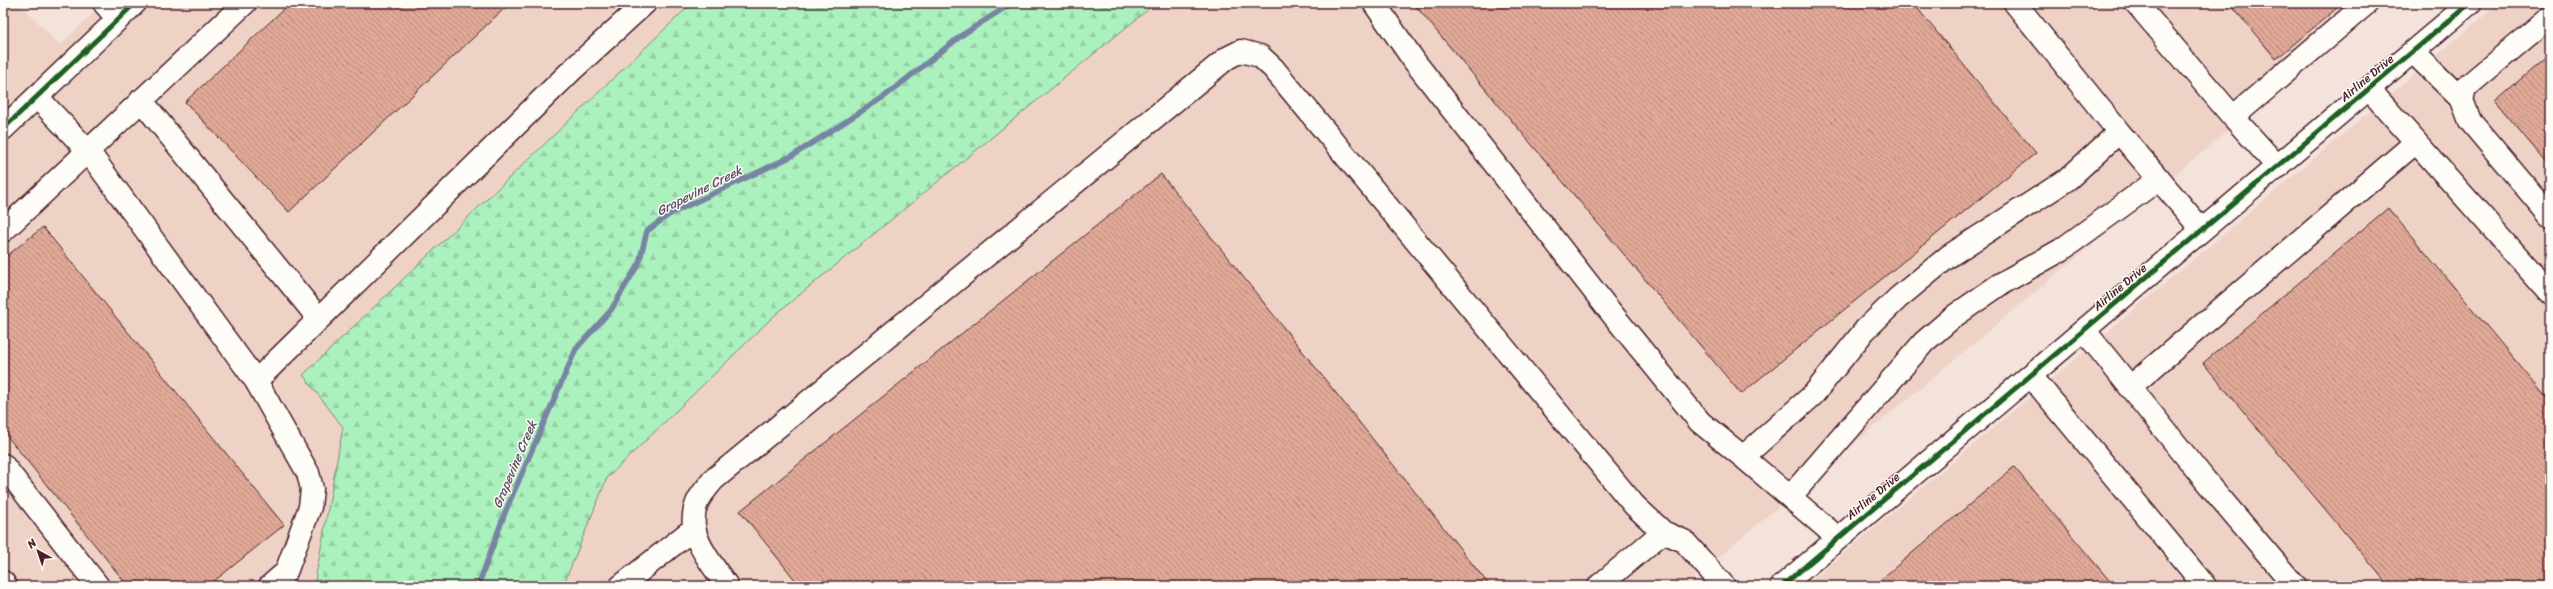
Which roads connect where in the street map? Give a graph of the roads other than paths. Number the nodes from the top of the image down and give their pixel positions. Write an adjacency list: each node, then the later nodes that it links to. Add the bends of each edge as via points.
1 (135, 3): 9 (street)
2 (245, 3): 14 (street)
3 (645, 3): 27 (street, via 572,70)
4 (1374, 3): 32 (street, via 1415,62 1700,422)
5 (2015, 3): 18 (street)
6 (2136, 3): 16 (street)
7 (2367, 3): 16 (street)
8 (2470, 3): 11 (street, Airline Drive)
9 (111, 11): 13 (street)
10 (2550, 17): 15 (street, via 2465,88)
11 (2413, 52): 12 (street, Airline Drive); 15 (street)
12 (2369, 89): 19 (street); 21 (street, Airline Drive)
13 (37, 96): 17 (street); 20 (street)
14 (142, 100): 20 (street); 27 (street)
15 (2462, 100): 23 (street, via 2470,121)
16 (2233, 117): 21 (street)
17 (3, 129)
18 (2119, 132): 22 (street); 32 (street, via 2068,179 1949,256 1898,298 1865,330 1813,395)
19 (2416, 142): 26 (street); 31 (street)
20 (88, 151): 25 (street); 30 (street)
21 (2278, 167): 24 (street, Airline Drive)
22 (2159, 179): 24 (street); 34 (street, via 2061,250 1999,285 1953,317 1924,342)
23 (2550, 216)
24 (2202, 230): 28 (street, Airline Drive)
25 (3, 231)
26 (2550, 293)
27 (319, 319): 30 (street)
28 (2084, 330): 29 (street, Airline Drive); 31 (street)
29 (2031, 376): 37 (street, Airline Drive); 47 (street)
30 (256, 381): 42 (street, via 308,473 312,489 310,507 286,572)
31 (2130, 386): 48 (street)
32 (1743, 457): 34 (street)
33 (3, 465): 41 (street)
34 (1790, 497): 37 (street)
35 (693, 529): 36 (street, via 697,503 713,480 1088,170 1226,58 1241,51 1260,56 1273,68 1634,505); 43 (street); 44 (street, via 698,542)
36 (1664, 532): 45 (street); 46 (street, via 1684,541)
37 (1838, 538): 38 (street, Airline Drive)
38 (1797, 581)
39 (3, 582): 40 (street)
40 (6, 586)
41 (98, 586)
42 (270, 586)
43 (621, 586)
44 (727, 586)
45 (1599, 586)
46 (1724, 586)
47 (2206, 586)
48 (2295, 586)

